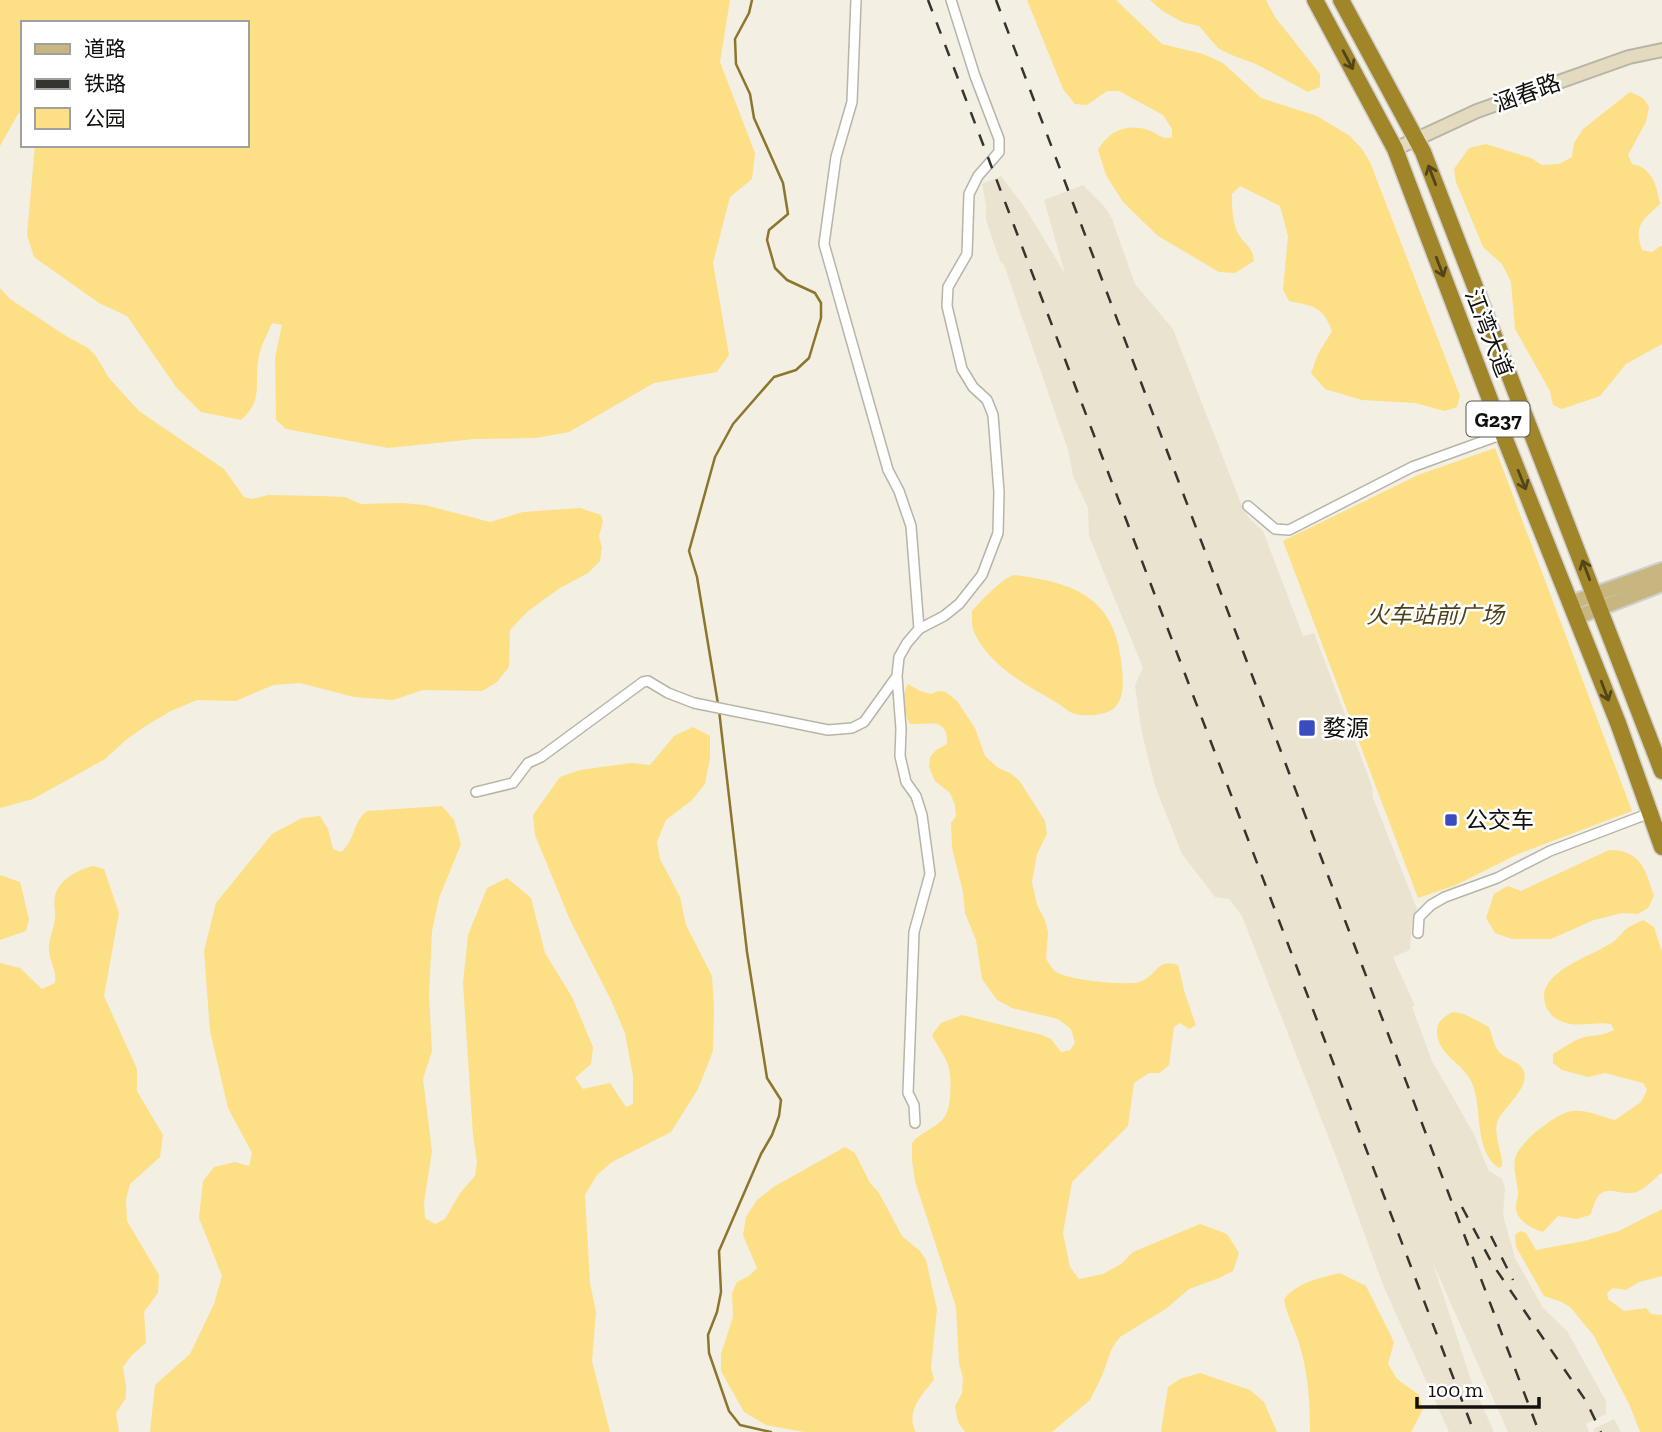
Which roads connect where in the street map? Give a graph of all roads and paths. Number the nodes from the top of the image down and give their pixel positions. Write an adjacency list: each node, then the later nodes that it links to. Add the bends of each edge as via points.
1 (856, 0): 14 (street, via 852,102 836,157 824,244 888,470 911,526)
2 (951, 0): 14 (street, via 999,139 999,152 978,176 970,194 967,254 948,287 947,306 962,369 993,415 999,514 998,533 982,575 959,604)
3 (1315, 0): 7 (highway, 江湾大道 / G237, one-way to 7)
4 (1341, 0): 6 (highway, 江湾大道 / G237)
5 (1662, 50): 6 (street, 涵春路, via 1538,89)
6 (1416, 138): 7 (street, 涵春路); 12 (highway, 江湾大道 / G237, one-way to 6)
7 (1395, 149): 8 (highway, 江湾大道 / G237, one-way to 8)
8 (1503, 434): 9 (street, via 1412,467 1289,530 1275,529); 13 (highway, 江湾大道 / G237, one-way to 13)
9 (1248, 506)
10 (1662, 570): 12 (main road)
11 (1662, 584): 12 (main road)
12 (1598, 600): 13 (main road); 16 (highway, 江湾大道 / G237)
13 (1574, 610): 18 (highway, 江湾大道 / G237, one-way to 18)
14 (919, 629): 15 (street, via 899,657)
15 (897, 676): 17 (street, via 864,722 841,730 694,703 643,681 528,763 513,783); 21 (street, via 900,756 922,815 930,874 914,932 908,1093)
16 (1662, 771)
17 (476, 792)
18 (1650, 813): 19 (highway, 江湾大道 / G237); 20 (street, via 1434,903 1419,917)
19 (1662, 847)
20 (1418, 933)
21 (915, 1123)

